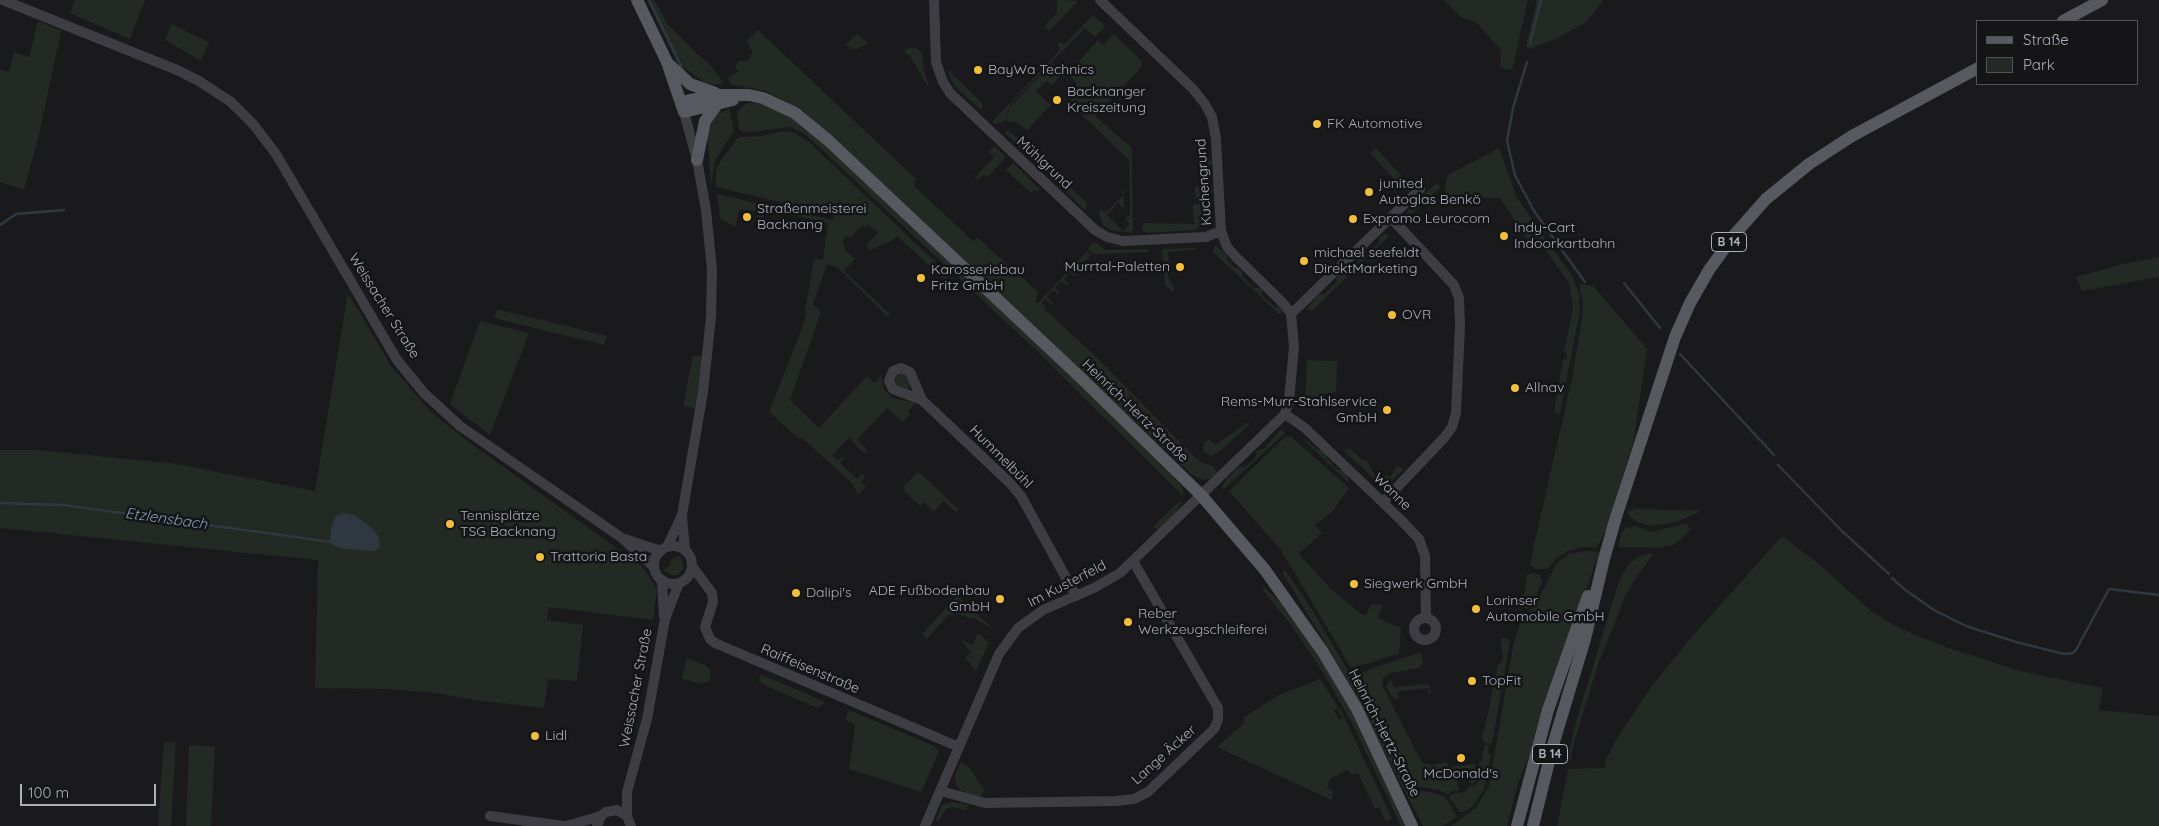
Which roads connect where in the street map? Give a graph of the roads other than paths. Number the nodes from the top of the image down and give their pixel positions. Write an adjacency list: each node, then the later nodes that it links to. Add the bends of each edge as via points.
1 (3, 0): 23 (street, Weissacher Straße, via 200,81 244,114 276,154 398,360 424,393 460,426)
2 (637, 0): 7 (main road)
3 (934, 0): 16 (street, Mühlgrund, via 936,62 950,93 1095,230 1123,241 1206,238)
4 (1100, 0): 16 (street, Kuchengrund, via 1193,89 1208,109 1216,139)
5 (2102, 0): 6 (main road)
6 (2065, 20)
7 (667, 62): 9 (main road, via 696,88); 12 (main road)
8 (1976, 69): 26 (main road, B 14, via 1852,136 1809,164 1766,199 1735,234 1709,270 1675,337)
9 (733, 94): 10 (main road, Heinrich-Hertz-Straße); 12 (main road, Heinrich-Hertz-Straße)
10 (750, 95): 11 (main road); 20 (main road, Heinrich-Hertz-Straße, via 789,110 815,129)
11 (718, 103): 12 (main road); 13 (main road, via 705,121)
12 (683, 107): 13 (street)
13 (697, 160): 22 (street, via 710,247 712,309 704,392)
14 (1420, 189): 15 (street)
15 (1391, 218): 17 (street); 21 (street, via 1454,285 1460,298 1460,326 1454,423 1444,438)
16 (1221, 231): 17 (street, Kuchengrund, via 1235,256)
17 (1291, 314): 19 (street, via 1294,347)
18 (922, 400): 33 (street, Hummelbühl, via 1021,496)
19 (1285, 414): 20 (street); 21 (street, Wanne, via 1305,428)
20 (1201, 495): 27 (street, Im Kusterfeld); 46 (main road, Heinrich-Hertz-Straße, via 1266,570 1324,652 1365,724)
21 (1383, 502): 34 (street, Wanne, via 1411,529 1423,547)
22 (682, 515): 24 (street); 25 (street)
23 (622, 538): 24 (street, Weissacher Straße); 29 (street, Weissacher Straße)
24 (664, 549): 25 (street, Weissacher Straße, via 677,546); 29 (street, via 656,557)
25 (685, 550): 28 (street)
26 (1604, 559): 47 (main road, B 14, via 1579,619 1548,710); 48 (main road, B 14)
27 (1133, 561): 33 (street, Im Kusterfeld, via 1112,578); 37 (street, Lange Äcker, via 1218,708 1214,730 1148,792 1134,799 985,803)
28 (692, 566): 31 (street, Weissacher Straße, via 690,574); 32 (street, Raiffeisenstraße)
29 (654, 567): 30 (street, Weissacher Straße)
30 (662, 580): 31 (street); 35 (street, Weissacher Straße)
31 (681, 582): 32 (street); 35 (street, Weissacher Straße)
32 (702, 582): 36 (street, Raiffeisenstraße, via 713,597 705,627 715,643)
33 (1076, 596): 36 (street, Im Kusterfeld, via 1033,615 1010,637 992,669)
34 (1426, 618)
35 (664, 619): 38 (street, Weissacher Straße, via 648,719)
36 (959, 747): 37 (street, Im Kusterfeld)
37 (941, 791): 45 (street, Im Kusterfeld)
38 (627, 792): 39 (street, Weissacher Straße); 42 (street, Weissacher Straße)
39 (611, 810): 41 (street, Weissacher Straße); 42 (street, Weissacher Straße, via 622,812)
40 (490, 816): 43 (street, Weissacher Straße)
41 (601, 816): 43 (street, Weissacher Straße); 44 (street)
42 (631, 823)
43 (565, 826)
44 (596, 826)
45 (925, 826)
46 (1412, 826)
47 (1517, 826)
48 (1533, 826)

